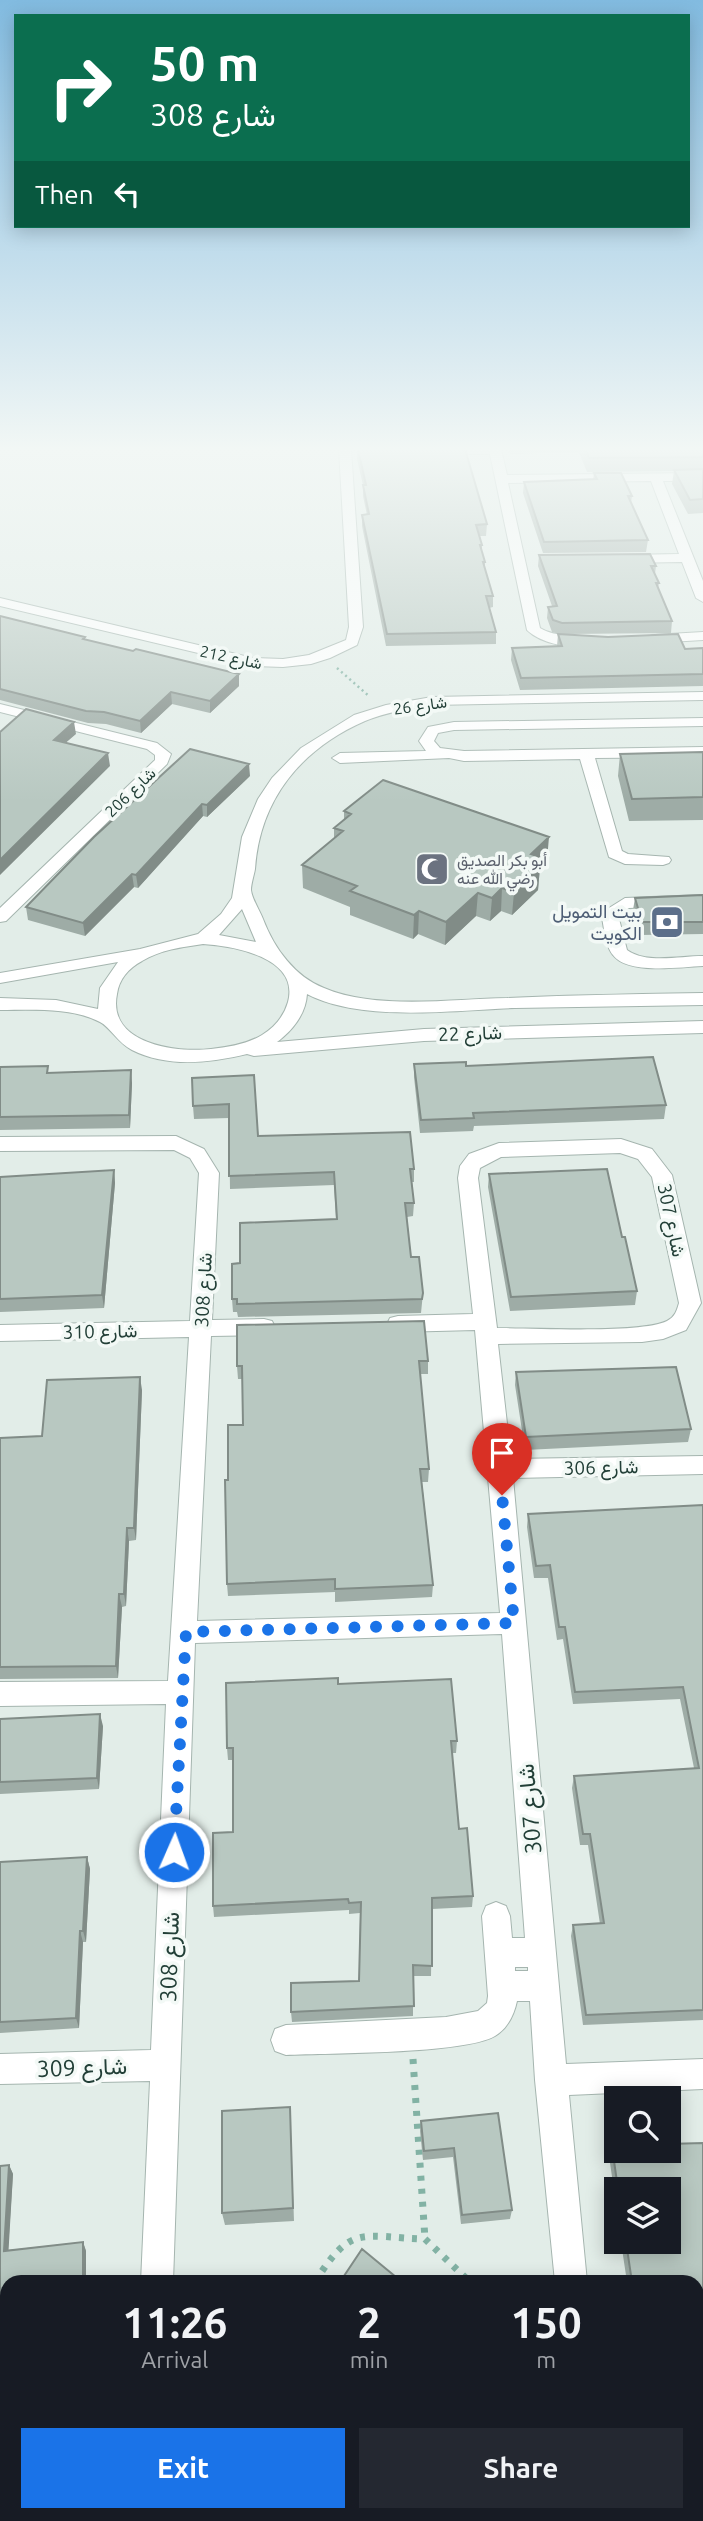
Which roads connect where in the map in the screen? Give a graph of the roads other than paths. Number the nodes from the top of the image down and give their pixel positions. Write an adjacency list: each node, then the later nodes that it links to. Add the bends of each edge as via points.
1 (354, 567): 5 (street, شارع 212, via 356,627 352,642 335,653 296,663 238,660)
2 (527, 567): 7 (street, via 534,630 561,641)
3 (690, 567): 4 (street)
4 (703, 598)
5 (0, 602)
6 (703, 636): 8 (street)
7 (601, 640)
8 (640, 640)
9 (653, 696): 10 (street, شارع 26); 11 (street, شارع 26); 14 (street, via 643,703)
10 (703, 696)
11 (608, 697): 14 (street, via 623,704); 21 (street, شارع 26, via 443,701 360,717 303,752 259,809)
12 (4, 713): 23 (street, شارع 206, via 152,746 163,754 162,761)
13 (703, 722): 14 (street)
14 (638, 723): 16 (street); 18 (street, via 442,727 433,730 426,741 435,752)
15 (703, 752): 16 (street)
16 (646, 753): 17 (street)
17 (586, 754): 18 (street); 20 (street, via 615,853 625,859)
18 (446, 755): 19 (street)
19 (340, 758)
20 (663, 860)
21 (243, 890): 25 (street, شارع 26, via 224,923); 27 (street, شارع 26)
22 (700, 900): 24 (street); 28 (street, via 625,903 609,913 609,920 620,952 632,960)
23 (0, 917)
24 (703, 920)
25 (203, 939): 26 (street); 27 (street, via 241,943)
26 (150, 950): 29 (street); 33 (street, via 111,981 106,1000)
27 (273, 955): 30 (street)
28 (703, 961)
29 (0, 978)
30 (297, 982): 31 (street, شارع 22, via 311,992 412,1007); 35 (street, via 298,1002 288,1022 267,1040)
31 (702, 998)
32 (0, 1004): 33 (street, via 56,1004)
33 (110, 1019): 35 (street, via 124,1036 146,1049 175,1056)
34 (703, 1027): 35 (street, شارع 22, via 424,1035)
35 (238, 1052)
36 (0, 1144): 39 (street, شارع 308, via 176,1143 204,1159 209,1173)
37 (377, 1325): 40 (street)
38 (282, 1327): 39 (street, شارع 310)
39 (200, 1328): 41 (street, شارع 310); 45 (street, شارع 308)
40 (487, 1329): 40 (street, شارع 307, via 468,1178 476,1159 499,1150 621,1146 645,1154 655,1163 662,1175 690,1303 677,1325 650,1333); 43 (street, شارع 307)
41 (0, 1333)
42 (703, 1465): 43 (street, شارع 306)
43 (500, 1469): 44 (street, شارع 307)
44 (514, 1623): 45 (street); 50 (street, شارع 307)
45 (186, 1632): 46 (street, شارع 308)
46 (180, 1692): 47 (street); 54 (street, شارع 308)
47 (0, 1695)
48 (496, 1916): 49 (street)
49 (499, 1952): 50 (street); 51 (street)
50 (540, 1953): 52 (street, شارع 307)
51 (502, 1986): 52 (street); 53 (street, via 499,2011 485,2025 446,2032)
52 (543, 1986): 57 (street, شارع 307)
53 (286, 2040)
54 (164, 2065): 55 (street, شارع 309); 58 (street, شارع 308)
55 (0, 2070)
56 (703, 2074): 57 (street)
57 (550, 2080): 59 (street, شارع 307)
58 (157, 2275)
59 (570, 2275)

